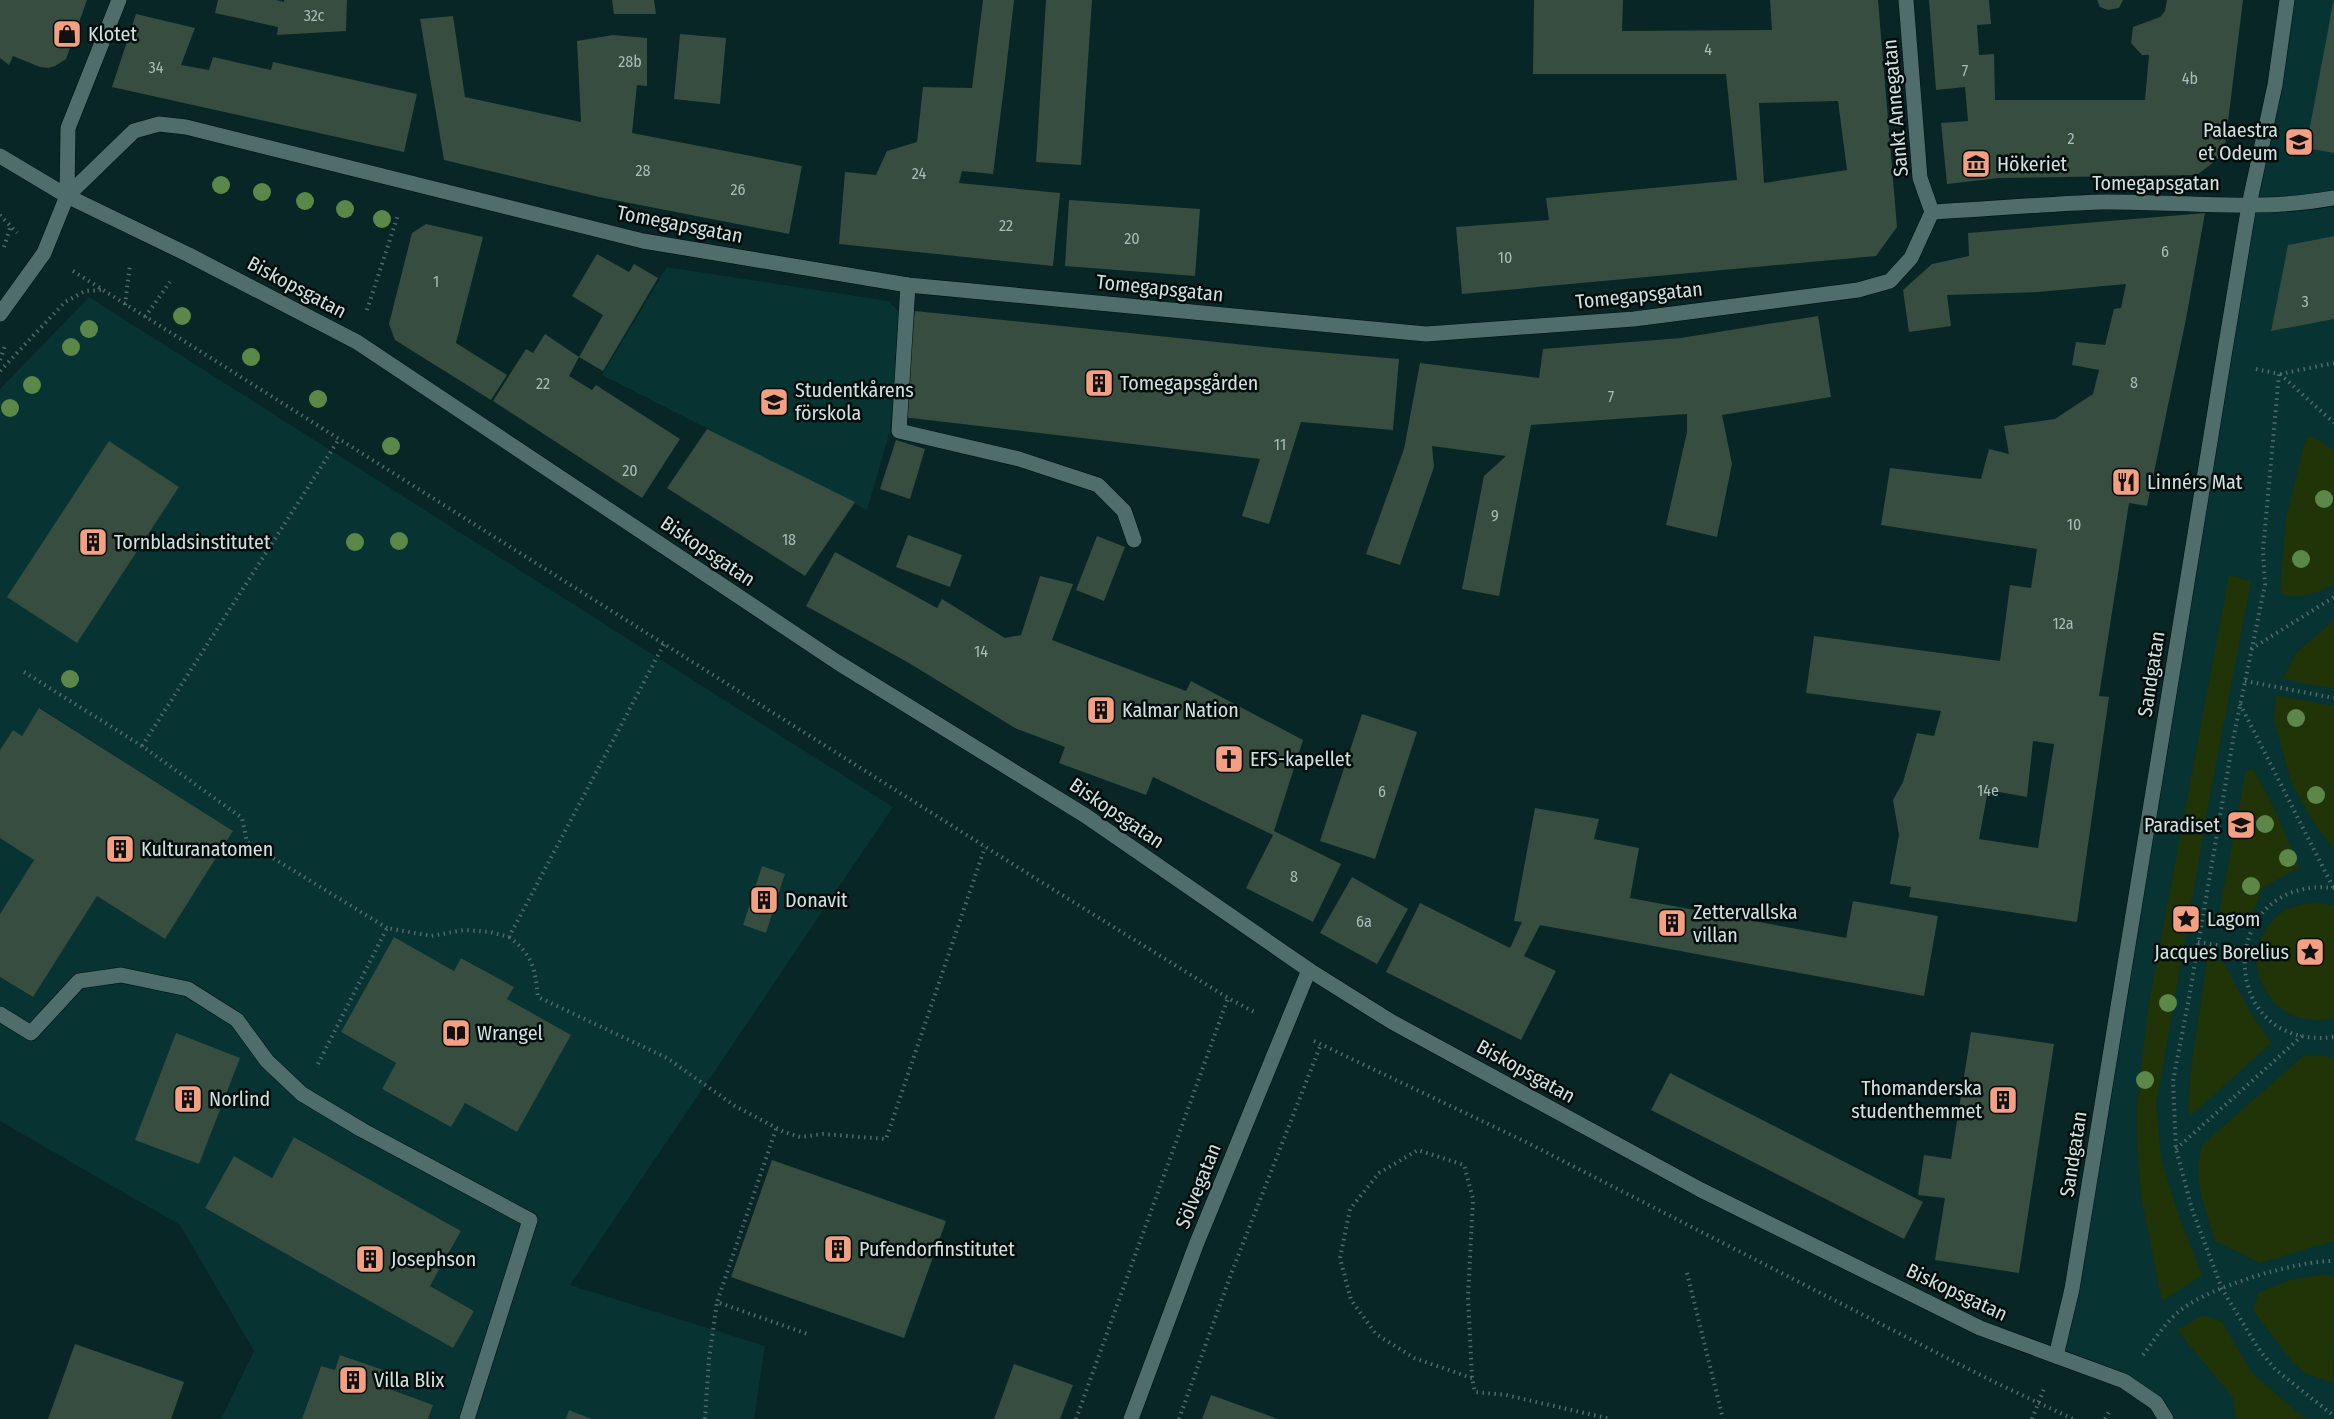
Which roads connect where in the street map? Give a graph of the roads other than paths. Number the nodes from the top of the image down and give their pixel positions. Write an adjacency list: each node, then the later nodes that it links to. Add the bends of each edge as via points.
1 (119, 0): 5 (street, via 68,128)
2 (1906, 0): 8 (street, Sankt Annegatan, via 1920,178)
3 (2287, 0): 7 (street, Sandgatan, via 2275,86)
4 (0, 156): 5 (street, Biskopsgatan)
5 (67, 196): 9 (street, Tomegapsgatan, via 134,131 159,124 186,127 643,241); 10 (street, via 44,253); 12 (street, Biskopsgatan, via 357,342 837,662 1086,816)
6 (2334, 198): 7 (street, Tomegapsgatan)
7 (2249, 205): 8 (street, Tomegapsgatan, via 2101,202); 14 (street, Sandgatan, via 2072,1289)
8 (1932, 212): 9 (street, Tomegapsgatan, via 1911,258 1890,281 1858,290 1634,319 1426,334)
9 (908, 285): 11 (street, via 899,431 1019,459 1098,485 1124,511)
10 (0, 314)
11 (1134, 540)
12 (1309, 970): 14 (street, Biskopsgatan, via 1392,1022 1701,1190 1980,1328); 16 (street, Sölvegatan, via 1196,1245)
13 (0, 1014): 15 (street, via 31,1033 79,981 121,975 188,989 237,1020 267,1061 302,1094 372,1136 531,1220)
14 (2056, 1356): 17 (street, Biskopsgatan, via 2124,1381 2156,1403)
15 (468, 1419)
16 (1131, 1419)
17 (2166, 1419)

